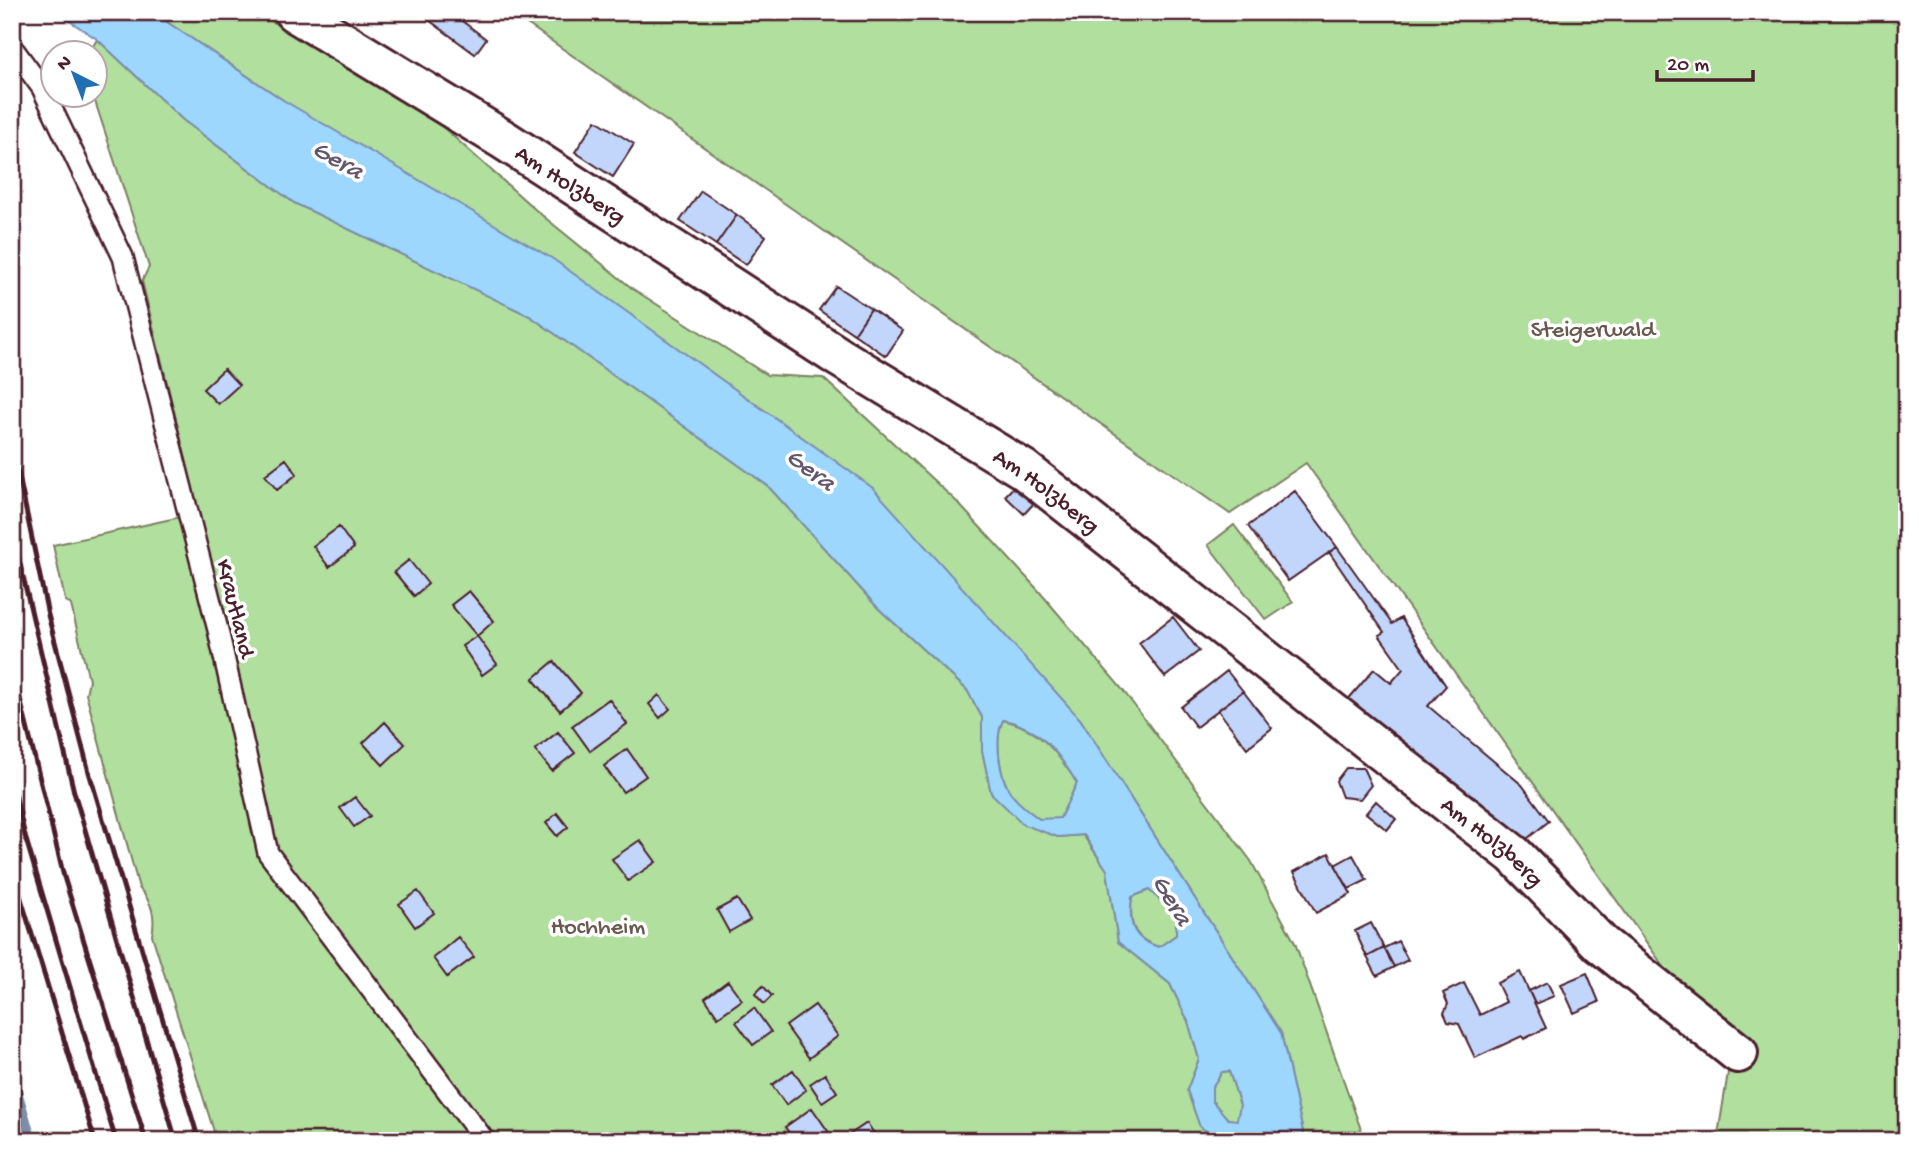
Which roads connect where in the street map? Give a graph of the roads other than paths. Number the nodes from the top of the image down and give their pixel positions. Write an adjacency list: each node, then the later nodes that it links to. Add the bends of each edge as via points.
1 (294, 12): 3 (street, Am Holzberg, via 1023,468 1514,855 1601,944)
2 (12, 47): 4 (lane, Krautland, via 41,88 123,257 218,630 268,853)
3 (1738, 1053)
4 (485, 1141)

